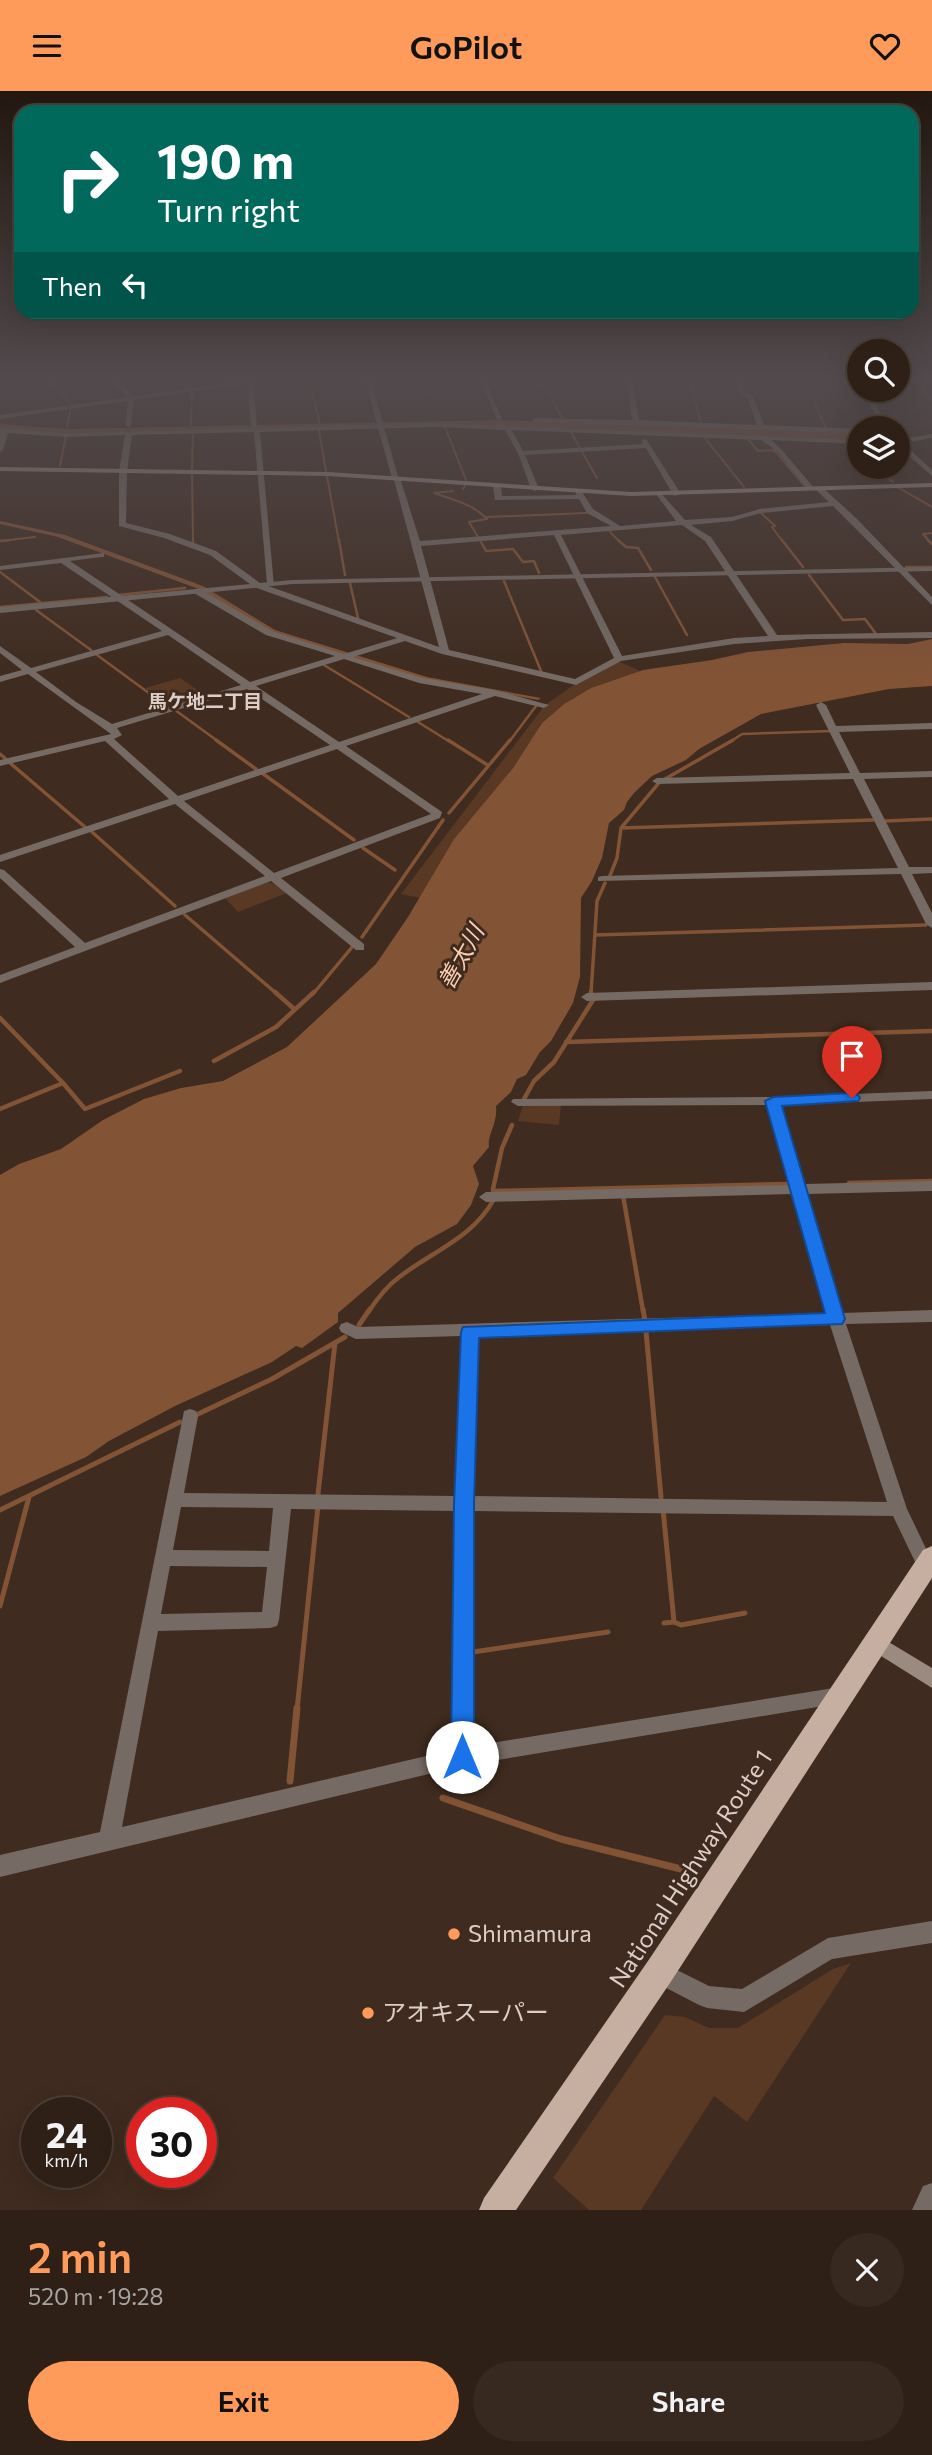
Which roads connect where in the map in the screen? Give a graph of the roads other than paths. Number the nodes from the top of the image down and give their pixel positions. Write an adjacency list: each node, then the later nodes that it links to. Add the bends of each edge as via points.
1 (123, 480): 29 (street, via 122,524 167,535 213,554)
2 (262, 480): 28 (street)
3 (397, 480): 19 (street)
4 (420, 480): 9 (main road)
5 (531, 480): 11 (street)
6 (669, 480): 12 (street)
7 (807, 480): 10 (street)
8 (932, 485): 10 (main road)
9 (497, 486): 11 (main road); 13 (street, via 498,498)
10 (814, 488): 12 (main road); 15 (street)
11 (534, 489): 13 (main road)
12 (677, 493): 14 (main road)
13 (579, 494): 14 (main road); 17 (street, via 590,511)
14 (660, 494): 16 (street)
15 (833, 504): 16 (street); 24 (street)
16 (684, 522): 17 (street); 25 (street, via 708,538)
17 (619, 528): 18 (street)
18 (557, 534): 19 (street); 26 (street)
19 (417, 544): 27 (street)
20 (101, 555): 21 (street)
21 (62, 560): 22 (street); 31 (street)
22 (0, 568)
23 (932, 569): 24 (street)
24 (900, 570): 25 (street); 32 (street)
25 (729, 573): 26 (street); 37 (street)
26 (577, 575): 27 (street); 41 (street)
27 (426, 579): 28 (street); 39 (street)
28 (271, 584): 29 (street)
29 (257, 585): 30 (street); 36 (street)
30 (197, 591): 31 (street); 40 (street, via 269,633)
31 (118, 599): 33 (street); 34 (street)
32 (932, 602)
33 (0, 610)
34 (168, 632): 42 (street); 44 (street)
35 (932, 635): 37 (street)
36 (405, 638): 39 (street); 40 (street)
37 (774, 638): 41 (street)
38 (0, 649): 42 (street)
39 (445, 652): 41 (street, via 576,682)
40 (347, 655): 44 (street); 45 (street, via 422,681)
41 (618, 659)
42 (30, 671): 43 (street); 50 (street)
43 (0, 679)
44 (248, 685): 50 (street); 51 (street)
45 (494, 693): 46 (street); 51 (street)
46 (544, 705)
47 (821, 705): 49 (street)
48 (932, 726): 49 (street)
49 (833, 729): 54 (street)
50 (109, 732): 52 (street); 56 (street)
51 (338, 745): 56 (street); 57 (street)
52 (0, 763)
53 (932, 773): 54 (street)
54 (858, 776): 55 (street); 61 (street)
55 (657, 781)
56 (177, 800): 59 (street); 63 (street)
57 (437, 814): 58 (street); 63 (street)
58 (453, 817)
59 (0, 859)
60 (932, 870): 61 (street)
61 (905, 871): 64 (street); 65 (street)
62 (0, 872): 67 (street)
63 (273, 876): 66 (street); 67 (street)
64 (602, 879)
65 (932, 924)
66 (360, 947)
67 (83, 948): 68 (street)
68 (0, 979)
69 (932, 986): 70 (street)
70 (587, 997)
71 (932, 1095): 72 (street)
72 (773, 1101): 73 (street); 75 (street)
73 (518, 1102)
74 (932, 1186): 75 (street)
75 (797, 1189): 76 (street); 78 (street)
76 (486, 1197)
77 (932, 1316): 78 (street)
78 (836, 1319): 80 (street); 85 (street)
79 (347, 1328): 80 (street, via 356,1333)
80 (470, 1332): 84 (street)
81 (190, 1416): 82 (street)
82 (176, 1500): 83 (street); 86 (street)
83 (284, 1501): 84 (street); 87 (street)
84 (464, 1504): 85 (street); 93 (street)
85 (898, 1509): 88 (street)
86 (164, 1558): 87 (street); 89 (street)
87 (277, 1559): 89 (street, via 270,1620)
88 (929, 1562): 90 (highway, National Highway Route 1)
89 (151, 1623): 94 (street)
90 (877, 1643): 91 (main road); 92 (highway, National Highway Route 1)
91 (932, 1679)
92 (840, 1696): 93 (street); 97 (highway, National Highway Route 1)
93 (462, 1757): 94 (street)
94 (109, 1839): 95 (street)
95 (0, 1866)
96 (932, 1932): 97 (street, via 828,1949 744,2001 707,1997)
97 (660, 1972): 99 (highway, National Highway Route 1)
98 (932, 2195): 100 (street)
99 (496, 2210)
100 (924, 2210)

